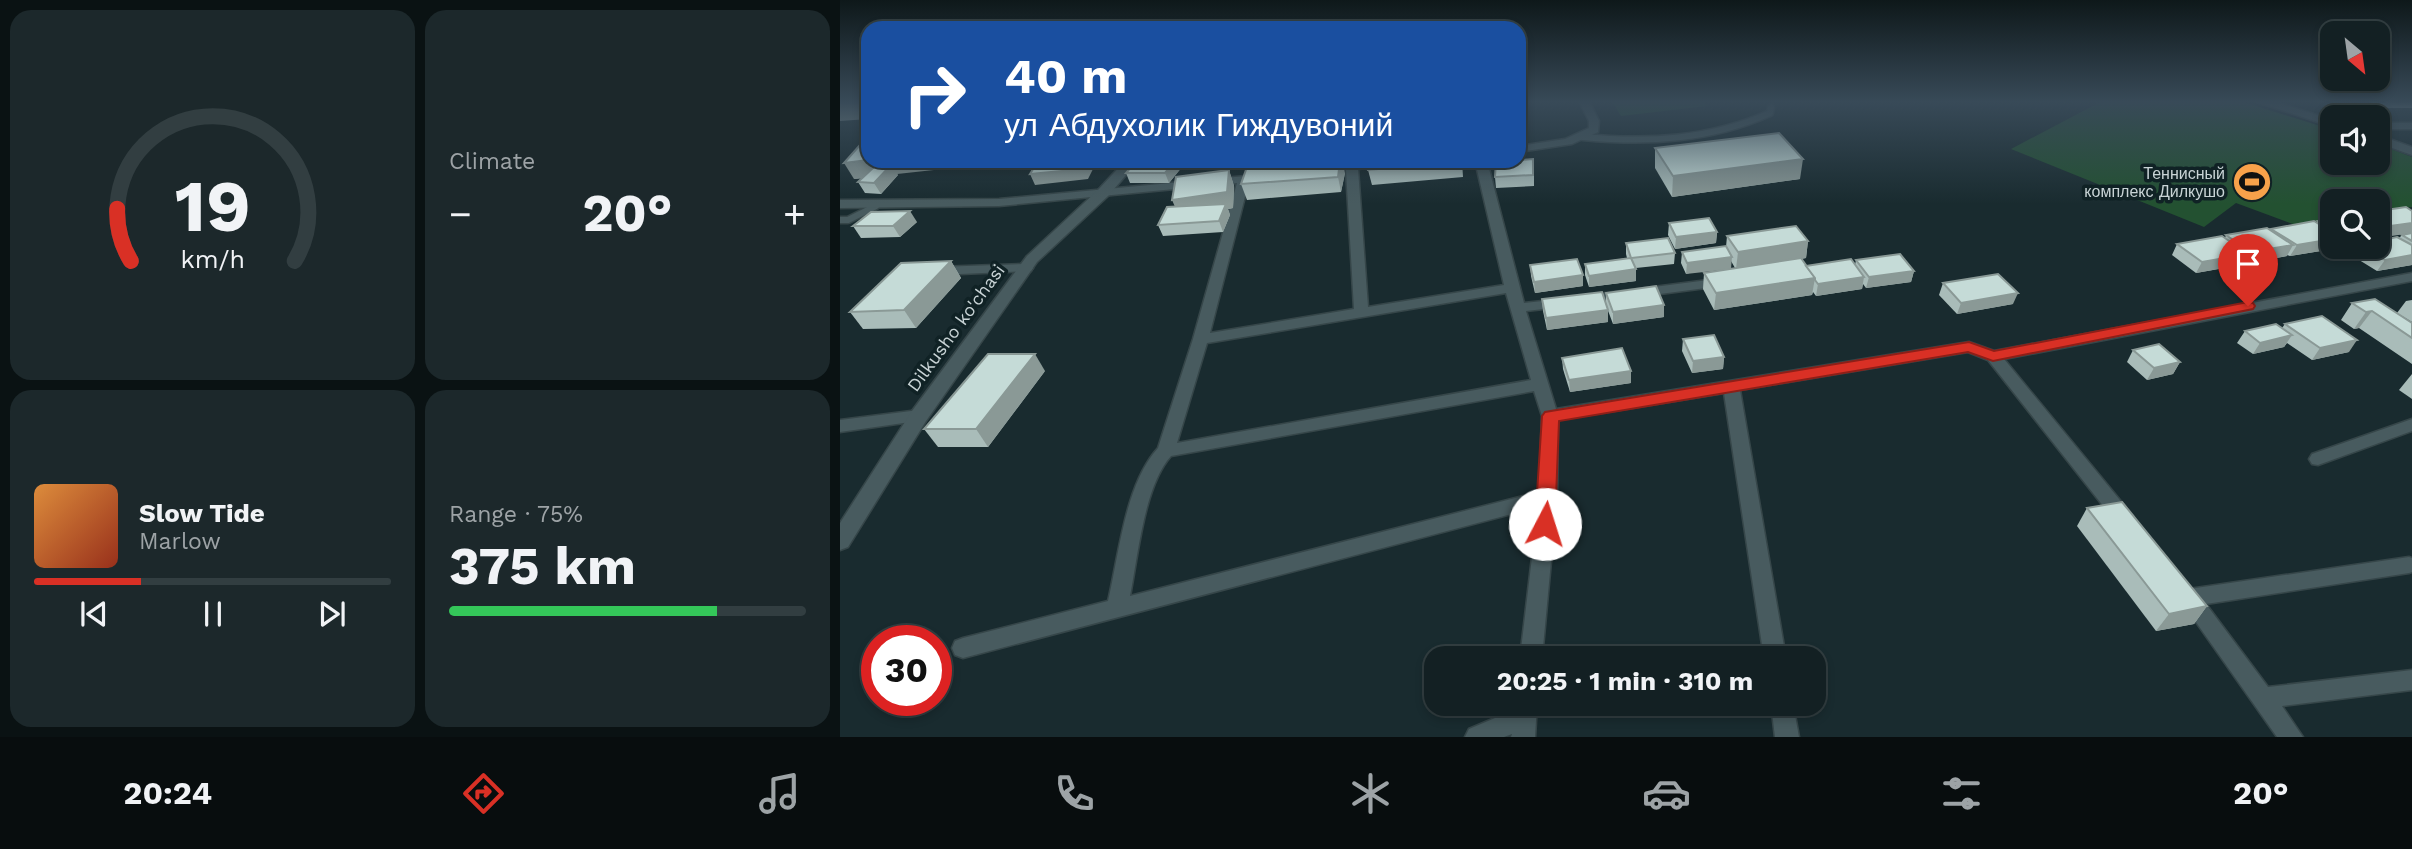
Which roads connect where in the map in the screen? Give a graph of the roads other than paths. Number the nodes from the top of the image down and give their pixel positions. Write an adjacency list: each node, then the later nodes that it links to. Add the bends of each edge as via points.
1 (1694, 135): 3 (lane, via 1618,141)
2 (2395, 135): 4 (street)
3 (1583, 137): 6 (street)
4 (2412, 142)
5 (2390, 143): 7 (street)
6 (1526, 148)
7 (2412, 151)
8 (1126, 168): 15 (street, Dilkusho ko'chasi)
9 (1336, 168): 12 (street)
10 (1352, 168): 27 (street)
11 (1483, 168): 23 (street)
12 (1312, 171)
13 (1271, 176): 14 (street)
14 (1244, 179): 15 (street); 28 (street)
15 (1103, 193): 17 (street); 19 (street, Dilkusho ko'chasi)
16 (840, 204): 17 (street)
17 (876, 206): 18 (lane)
18 (840, 220)
19 (1026, 268): 20 (street); 32 (street, Dilkusho ko'chasi)
20 (928, 272)
21 (2412, 277): 24 (street)
22 (1738, 279): 26 (street)
23 (1512, 288): 26 (street); 27 (street)
24 (2337, 291): 25 (street); 29 (street)
25 (2359, 305)
26 (1518, 308): 30 (street)
27 (1361, 311): 28 (street)
28 (1201, 339): 36 (street)
29 (1993, 356): 31 (street, via 1969,347); 39 (street)
30 (1542, 384): 33 (street); 36 (street)
31 (1731, 387): 33 (street); 44 (street)
32 (919, 416): 35 (street); 40 (street, Dilkusho ko'chasi)
33 (1550, 416): 38 (street)
34 (2412, 425): 37 (street)
35 (840, 426)
36 (1166, 451): 42 (street, via 1153,465 1142,493)
37 (2318, 459)
38 (1548, 497): 42 (street); 43 (street)
39 (2138, 535)
40 (840, 541)
41 (2409, 565): 47 (street, via 2185,593)
42 (1117, 609): 45 (street)
43 (1532, 646)
44 (1772, 646)
45 (963, 648)
46 (2412, 680): 47 (street)
47 (2265, 698): 52 (street)
48 (1784, 716): 51 (street)
49 (1525, 719): 50 (street)
50 (1477, 737)
51 (1787, 737)
52 (2291, 737)

